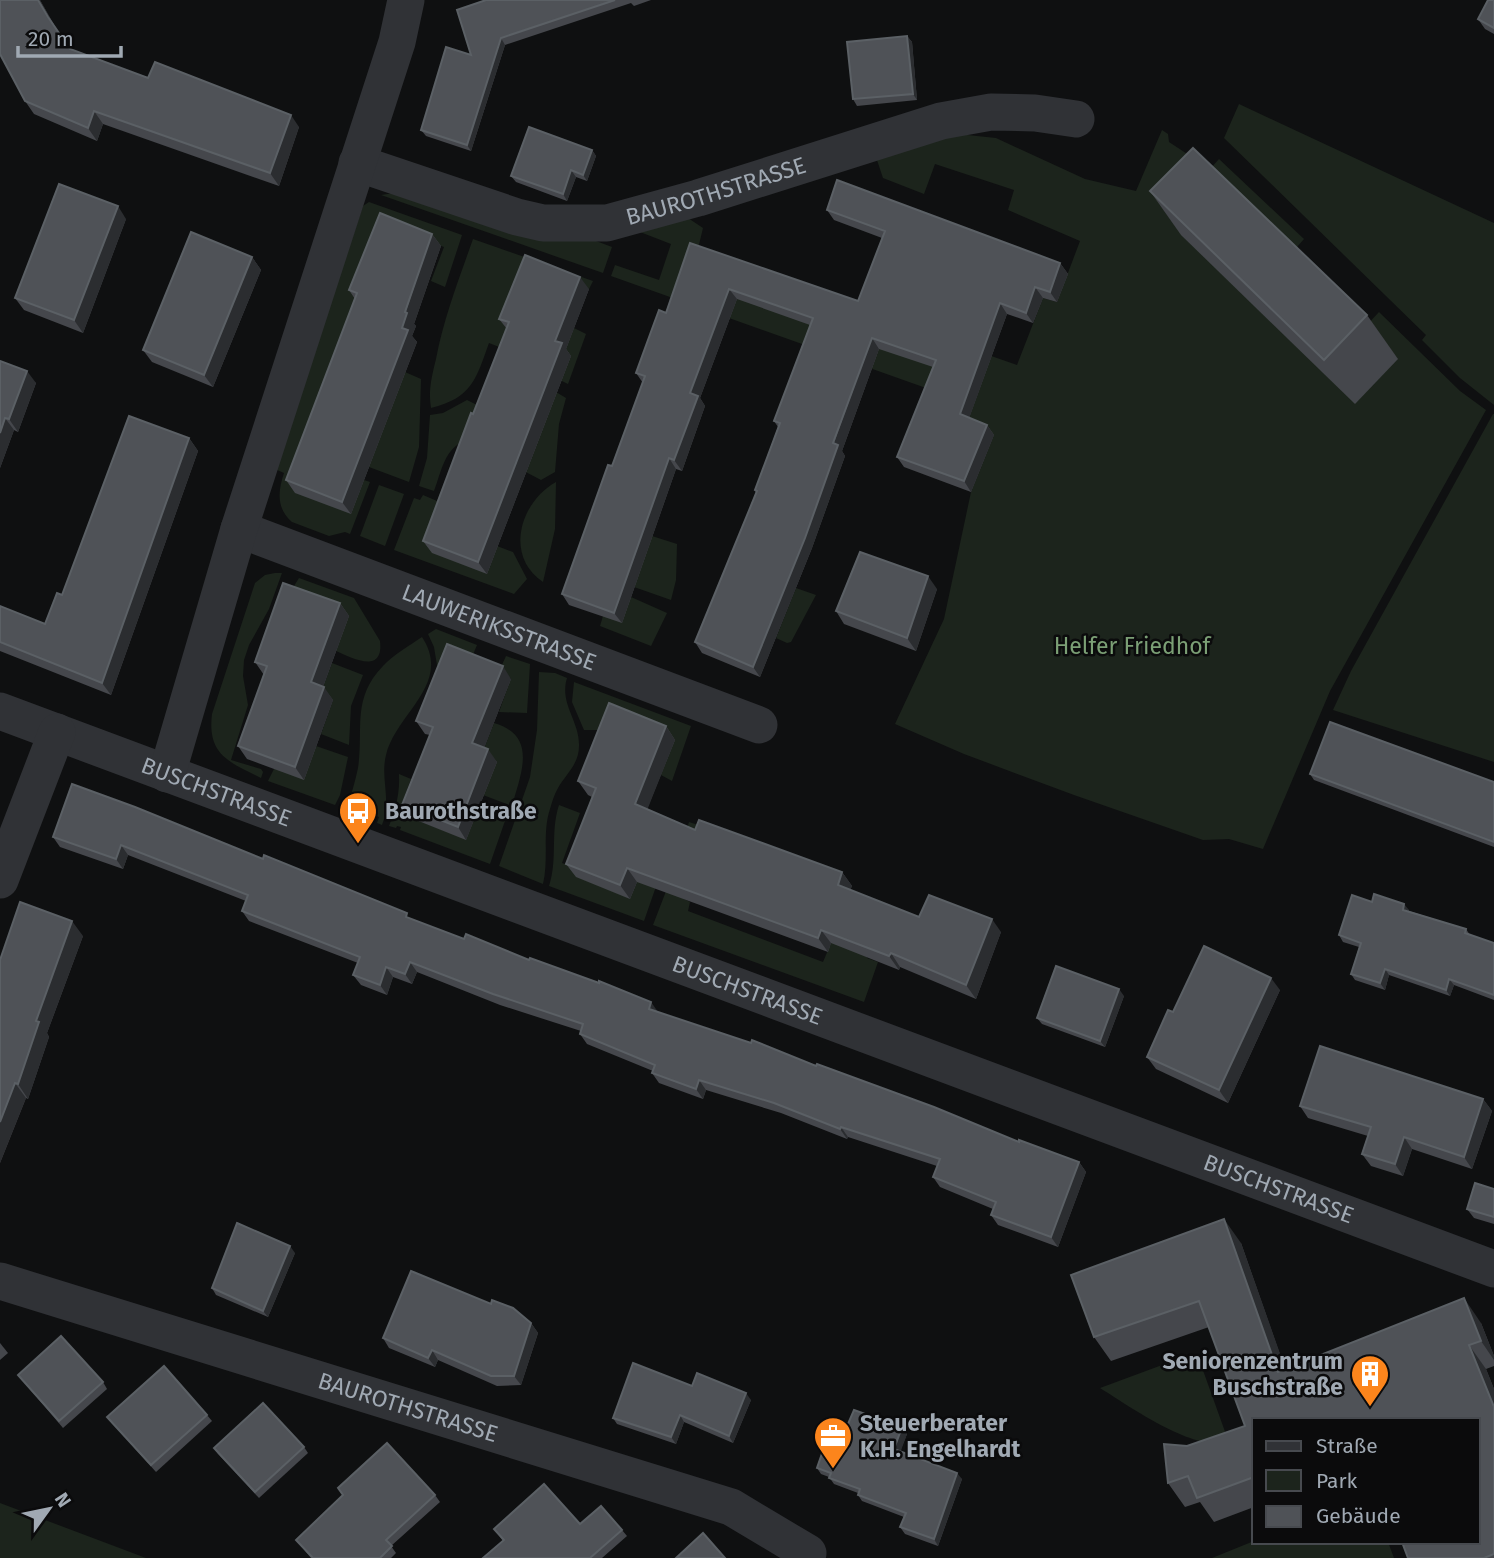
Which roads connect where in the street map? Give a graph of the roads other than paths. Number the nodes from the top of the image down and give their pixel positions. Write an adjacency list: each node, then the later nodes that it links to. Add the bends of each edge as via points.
1 (406, 0): 3 (street)
2 (1076, 119): 3 (street, BAUROTHSTRASSE, via 991,112 941,121 607,223 543,223 517,217)
3 (357, 163): 4 (street)
4 (239, 530): 6 (street, LAUWERIKSSTRASSE); 8 (street)
5 (0, 711): 7 (street, BUSCHSTRASSE)
6 (759, 725)
7 (57, 732): 8 (street, BUSCHSTRASSE); 9 (street)
8 (167, 774): 10 (street, BUSCHSTRASSE)
9 (0, 880)
10 (1494, 1269)
11 (0, 1281): 12 (street, BAUROTHSTRASSE, via 731,1507)
12 (808, 1553)

